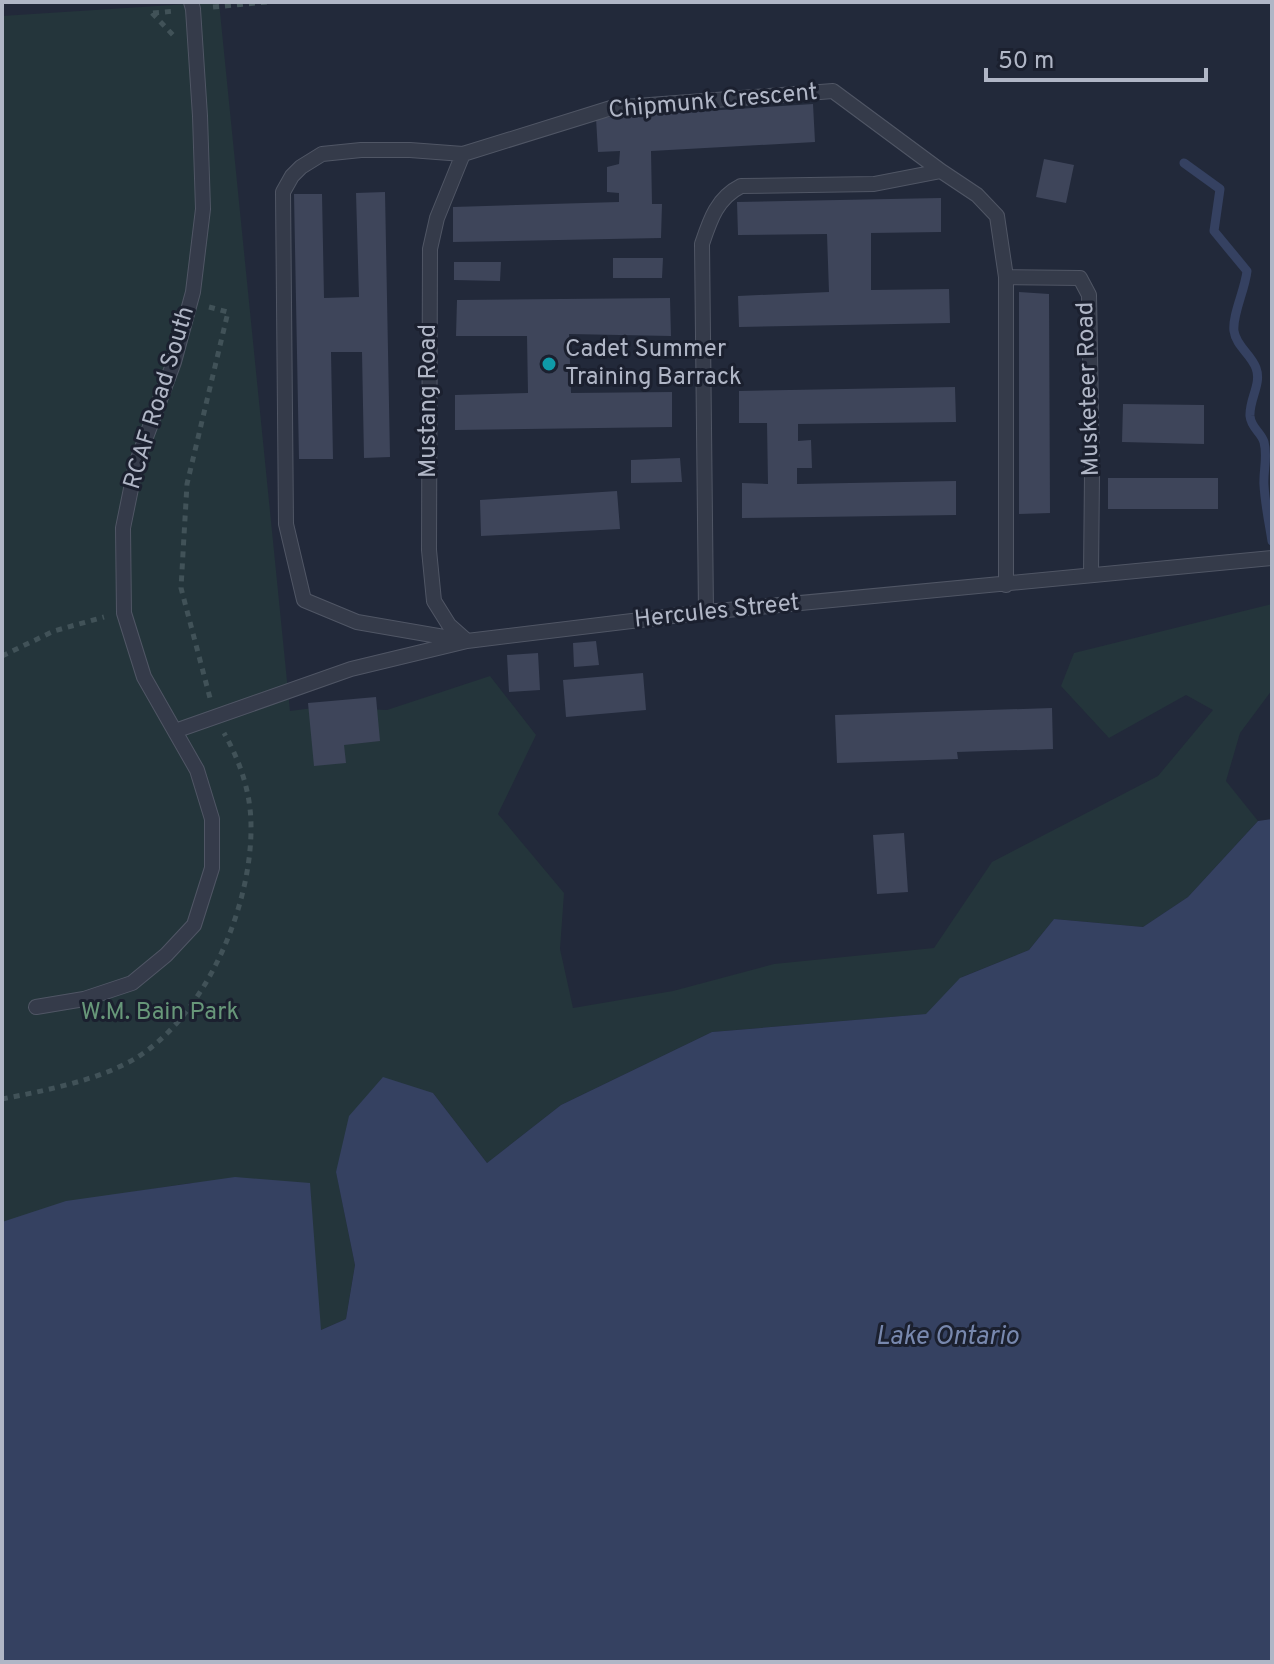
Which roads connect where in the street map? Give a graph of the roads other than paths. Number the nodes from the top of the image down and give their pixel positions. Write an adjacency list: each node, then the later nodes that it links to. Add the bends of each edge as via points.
1 (191, 2): 10 (lane, RCAF Road South, via 203,209 193,292 136,464 123,528 124,613 144,677)
2 (463, 154): 3 (lane, Chipmunk Crescent, via 611,108 833,91); 9 (lane, Mustang Road, via 430,249 429,550 434,601); 9 (lane, Chipmunk Crescent, via 361,150 322,154 301,167 283,192 282,290 286,524 304,600 357,622)
3 (941, 171): 4 (lane, Chipmunk Crescent, via 997,216); 8 (lane, via 874,184 741,186 720,203 702,244)
4 (1006, 277): 6 (lane, Musketeer Road, via 1080,278 1089,295); 7 (lane, Chipmunk Crescent)
5 (1266, 559): 6 (lane, Hercules Street)
6 (1091, 575): 7 (lane, Hercules Street)
7 (1006, 585): 8 (lane, Hercules Street)
8 (706, 612): 9 (lane, Hercules Street)
9 (467, 641): 10 (lane, Hercules Street, via 351,669)
10 (175, 731): 11 (lane, RCAF Road South, via 197,770 212,819 212,868 194,925 132,983)
11 (36, 1007)

